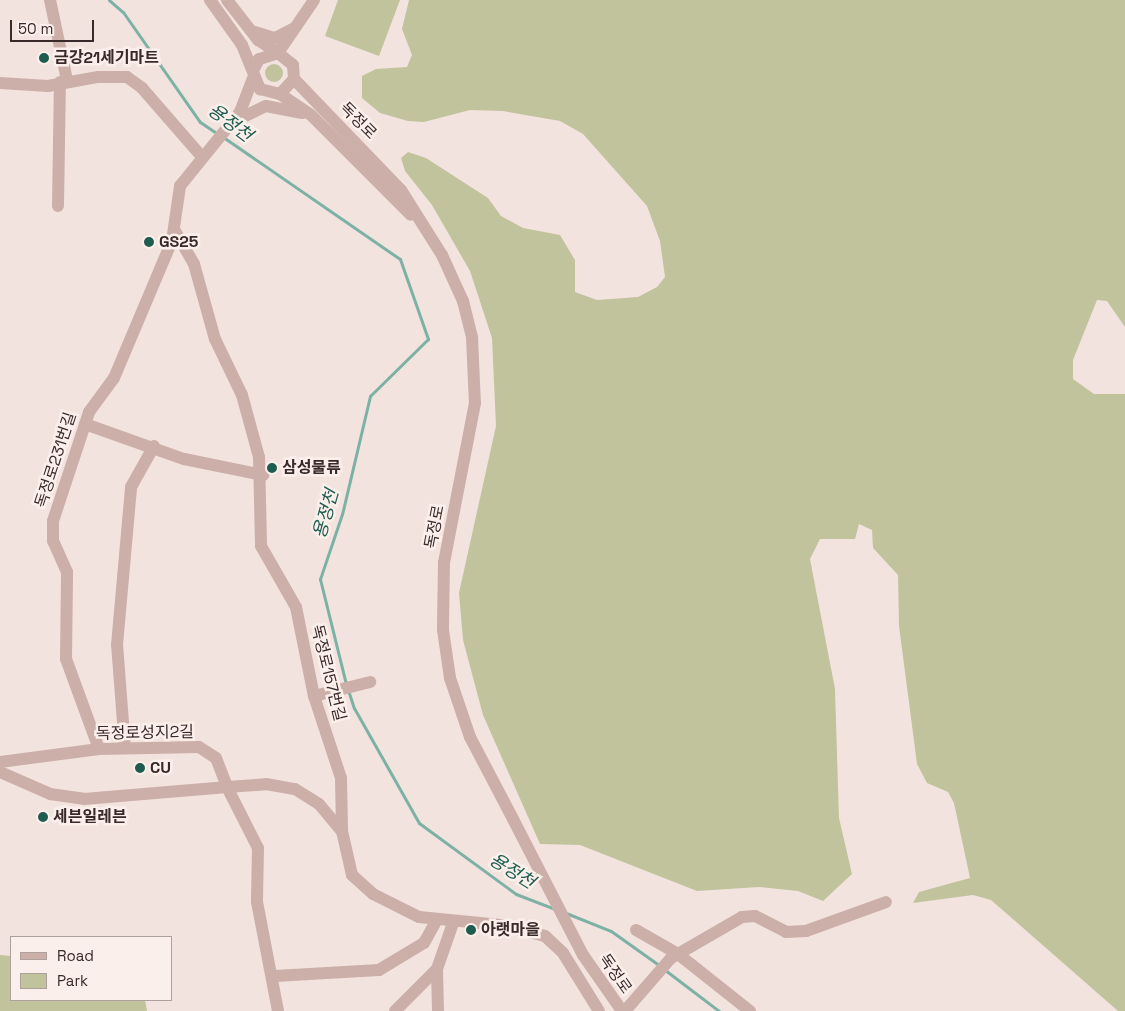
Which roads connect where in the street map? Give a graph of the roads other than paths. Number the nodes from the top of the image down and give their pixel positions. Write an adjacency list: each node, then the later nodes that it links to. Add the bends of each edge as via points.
1 (50, 0): 11 (street)
2 (210, 0): 9 (street, via 242,45)
3 (227, 0): 6 (street)
4 (314, 0): 5 (street)
5 (299, 24): 6 (street, via 276,38); 7 (street); 8 (street, via 292,48)
6 (248, 29): 7 (street)
7 (278, 53): 8 (street); 9 (street, via 259,59)
8 (293, 65): 10 (street)
9 (253, 74): 13 (street, via 260,89); 14 (street)
10 (294, 79): 13 (street); 19 (street, 독정로, via 391,178)
11 (63, 81): 12 (street, via 48,86); 16 (street, via 115,76 135,82); 17 (street)
12 (0, 83)
13 (276, 94): 14 (street, via 253,103); 15 (street, 독정로)
14 (233, 122): 15 (street, via 255,108 277,106 301,112); 16 (street, 독정로231번길)
15 (325, 128): 19 (street, 독정로)
16 (202, 157): 18 (street, 독정로231번길, via 180,186)
17 (58, 206)
18 (175, 231): 20 (street, 독정로231번길, via 114,378); 22 (street, 독정로157번길, via 194,264 214,339 242,395)
19 (431, 237): 42 (street, 독정로, via 463,301 475,383 470,437 444,563 442,630 462,716 583,955)
20 (85, 424): 21 (street); 26 (street, 독정로231번길, via 52,532 67,572 66,659)
21 (154, 446): 22 (street, via 184,459); 25 (street, via 131,487 117,644)
22 (262, 474): 24 (street, 독정로157번길, via 261,546 296,607)
23 (370, 682): 24 (street)
24 (314, 696): 30 (street, 독정로157번길, via 341,778)
25 (125, 748): 26 (street, 독정로성지2길); 29 (street, 독정로성지2길, via 199,746 216,758)
26 (99, 749): 27 (street, 독정로성지2길)
27 (0, 762)
28 (0, 772): 29 (street, via 50,794 84,799)
29 (227, 787): 30 (street, via 266,784 295,789 319,804); 37 (street, 독정로성지2길, via 258,848 257,902)
30 (342, 831): 32 (street, 독정로157번길, via 348,866 361,885 395,907)
31 (886, 902): 35 (street, via 801,931 786,932 748,915)
32 (436, 921): 33 (street, 독정로157번길); 37 (street, via 424,943 379,970)
33 (453, 923): 36 (street); 41 (street, 독정로157번길, via 501,925 545,936 563,953)
34 (636, 930): 35 (street)
35 (674, 956): 42 (street); 43 (street)
36 (437, 969): 39 (street); 40 (street)
37 (275, 976): 38 (street, 독정로성지2길)
38 (278, 1011)
39 (395, 1011)
40 (438, 1011)
41 (599, 1011)
42 (624, 1011)
43 (750, 1011)

